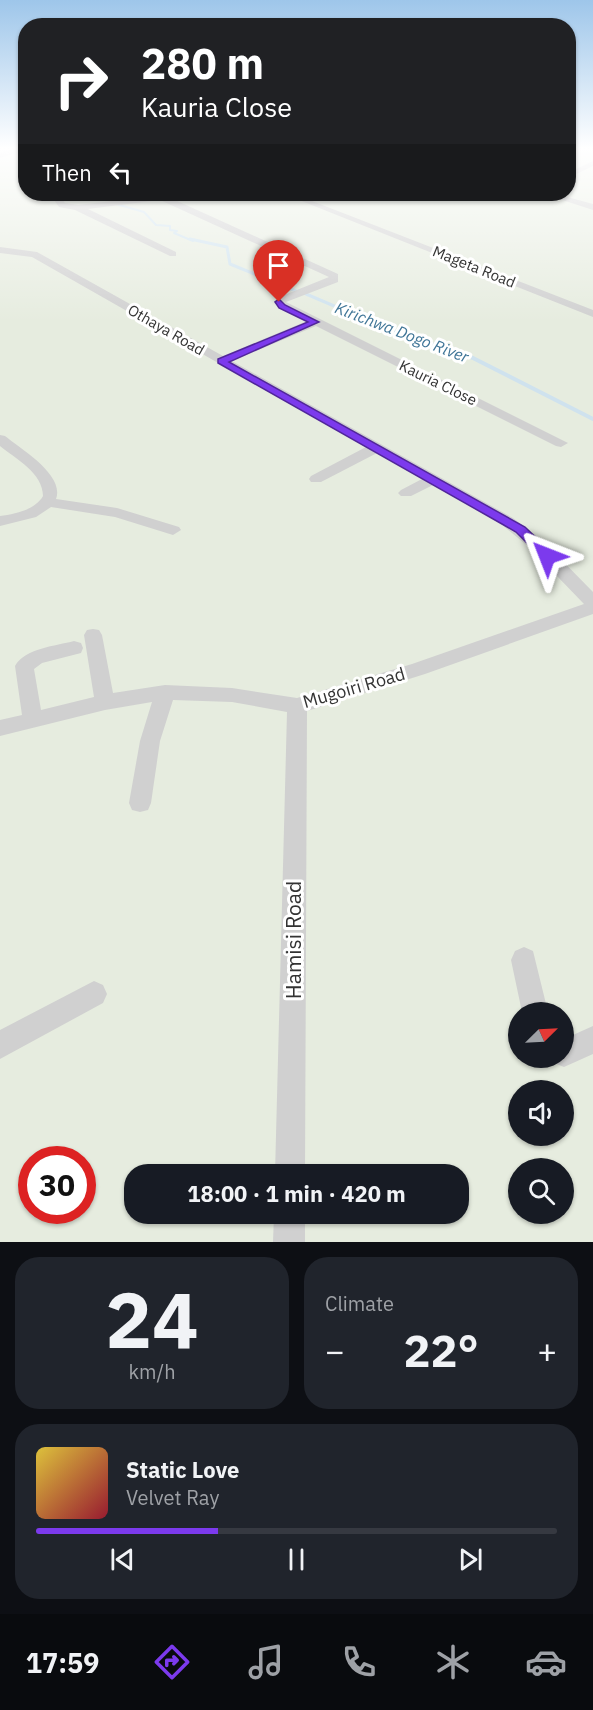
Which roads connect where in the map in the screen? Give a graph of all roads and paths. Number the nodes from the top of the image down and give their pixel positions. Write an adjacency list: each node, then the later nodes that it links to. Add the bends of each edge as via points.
1 (71, 206): 5 (street)
2 (93, 206): 5 (street, Kauria Close)
3 (183, 206): 9 (street, Kauria Close, via 334,276 334,280 279,302)
4 (318, 206): 8 (street, Mageta Road)
5 (78, 208): 7 (street)
6 (0, 250): 10 (street, Othaya Road, via 34,254)
7 (173, 254)
8 (593, 314)
9 (315, 322): 10 (street); 12 (street, Kauria Close)
10 (221, 361): 13 (street, Othaya Road)
11 (0, 439): 17 (street, via 45,476 50,483)
12 (561, 443)
13 (376, 448): 14 (street); 15 (street, Othaya Road)
14 (316, 479)
15 (433, 479): 16 (street); 20 (street, Othaya Road, via 521,530)
16 (406, 493)
17 (48, 502): 18 (street, via 22,517); 19 (street, via 117,513)
18 (0, 521)
19 (173, 530)
20 (593, 605): 25 (street, Mugoiri Road, via 418,669)
21 (93, 635): 24 (street)
22 (74, 648): 26 (street, via 36,658 24,666)
23 (165, 692): 24 (street, Mugoiri Road); 25 (street, Mugoiri Road, via 232,695); 28 (street, via 150,741)
24 (105, 702): 26 (street, Mugoiri Road)
25 (297, 706): 35 (street, Hamisi Road)
26 (33, 719): 27 (street, Mugoiri Road)
27 (0, 728)
28 (140, 803)
29 (524, 960): 31 (street)
30 (94, 994): 33 (street)
31 (533, 1002)
32 (593, 1040): 34 (street)
33 (0, 1045)
34 (574, 1049)
35 (290, 1164)
36 (290, 1224): 37 (street)
37 (289, 1242)

